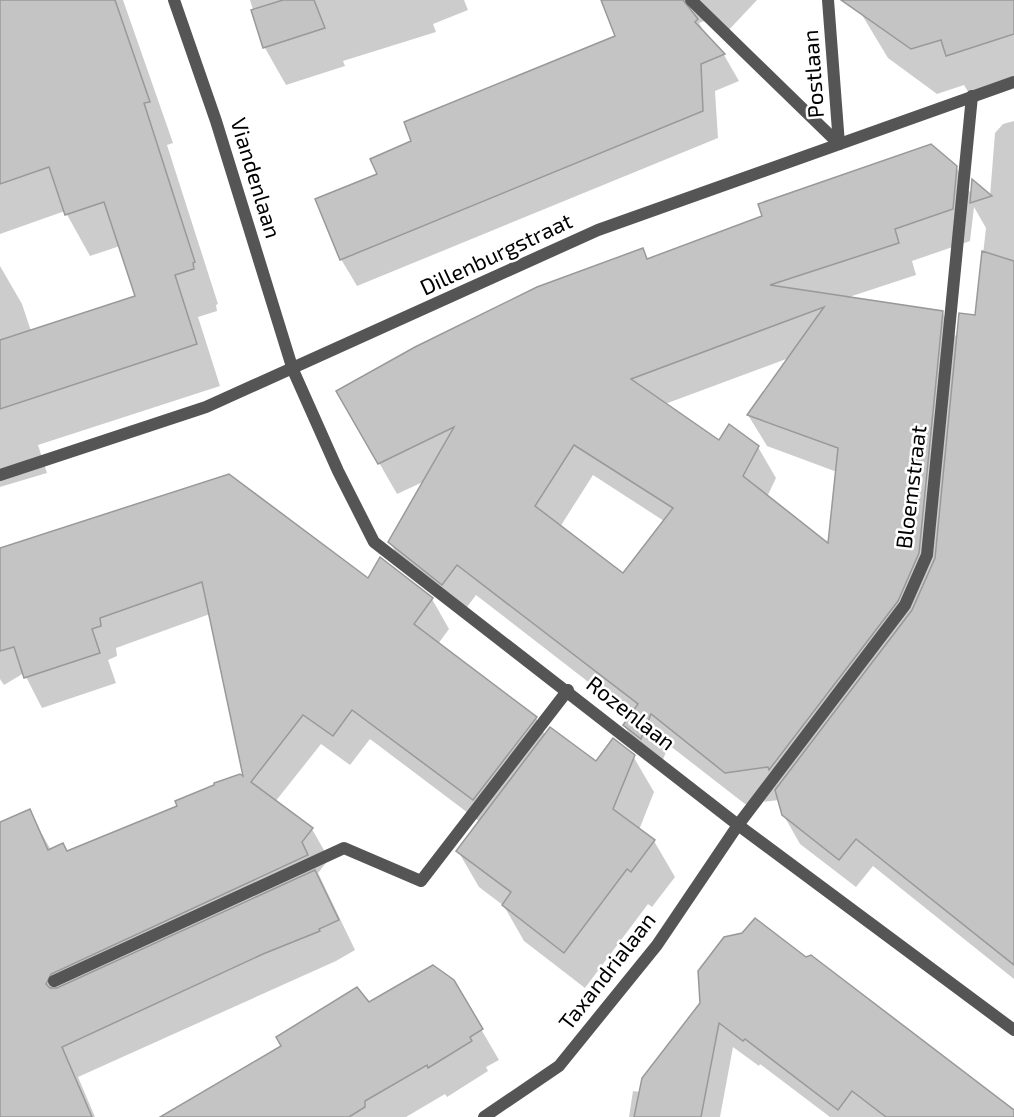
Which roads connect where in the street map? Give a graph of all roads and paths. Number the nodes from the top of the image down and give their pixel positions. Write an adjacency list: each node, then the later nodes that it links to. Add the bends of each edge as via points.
1 (174, 0): 7 (street, Viandenlaan)
2 (691, 0): 6 (street)
3 (828, 0): 6 (street, Postlaan)
4 (1014, 82): 5 (street, Dillenburgstraat)
5 (972, 96): 6 (street, Dillenburgstraat); 10 (street, Bloemstraat, via 927,555 905,605)
6 (839, 144): 7 (street, Dillenburgstraat, via 598,230)
7 (293, 370): 8 (street, Dillenburgstraat, via 207,408); 9 (street, Rozenlaan, via 374,542)
8 (0, 475)
9 (568, 690): 10 (street, Rozenlaan); 11 (street, via 421,881 344,848)
10 (738, 825): 12 (street, Rozenlaan); 13 (street, Taxandrialaan, via 657,945 559,1066)
11 (54, 981)
12 (1014, 1030)
13 (483, 1117)

